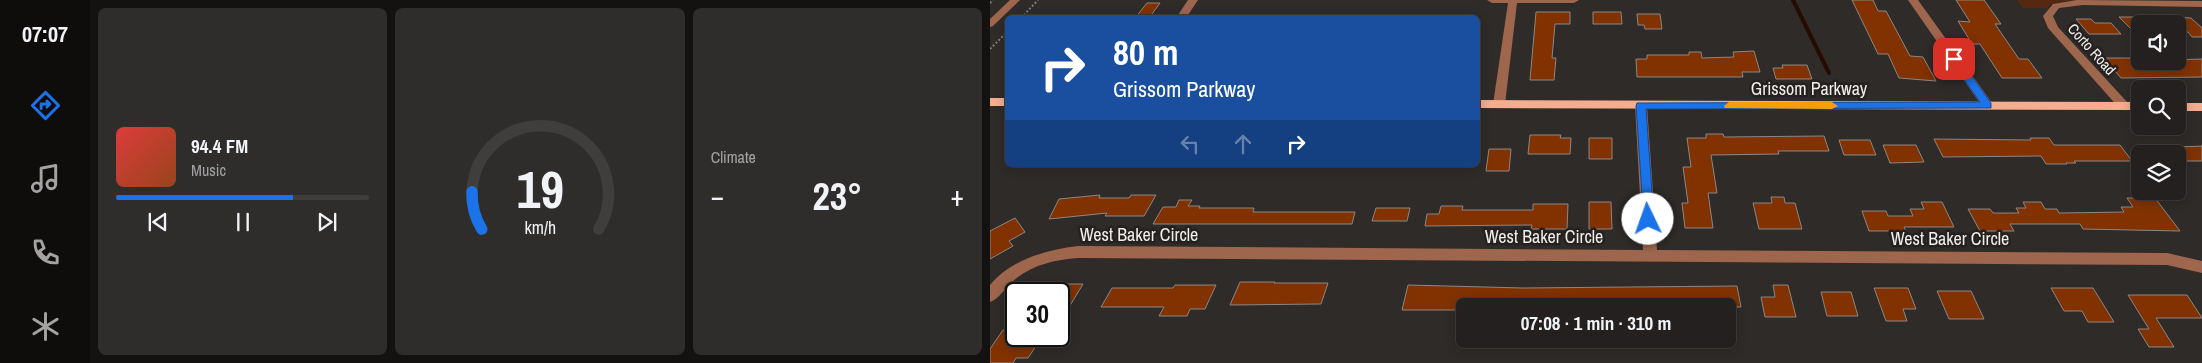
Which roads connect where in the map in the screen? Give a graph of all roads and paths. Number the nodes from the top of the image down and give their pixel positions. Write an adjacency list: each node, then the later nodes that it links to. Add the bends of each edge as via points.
1 (993, 0): 9 (path)
2 (1015, 0): 13 (street)
3 (1038, 0): 11 (path)
4 (1193, 0): 12 (street)
5 (1492, 0): 6 (street)
6 (1513, 0): 7 (street); 19 (street)
7 (1574, 0)
8 (1913, 0): 21 (street)
9 (990, 3)
10 (2202, 4): 22 (street, Corto Road, via 2082,2 2056,6 2048,16 2053,28)
11 (1023, 15)
12 (1183, 15)
13 (990, 24)
14 (1005, 34): 15 (path)
15 (990, 49)
16 (990, 102): 17 (main road)
17 (1005, 102)
18 (1480, 104): 19 (main road, Grissom Parkway)
19 (1499, 104): 20 (main road, Grissom Parkway)
20 (1641, 106): 21 (main road, Grissom Parkway); 26 (street)
21 (1988, 106): 22 (main road, Grissom Parkway)
22 (2124, 106): 23 (main road, Grissom Parkway)
23 (2131, 106)
24 (2186, 107): 25 (main road)
25 (2202, 107)
26 (1650, 255): 27 (street, West Baker Circle, via 2167,259); 28 (street, West Baker Circle, via 1078,252 1031,262 998,284)
27 (2202, 267)
28 (990, 296)

